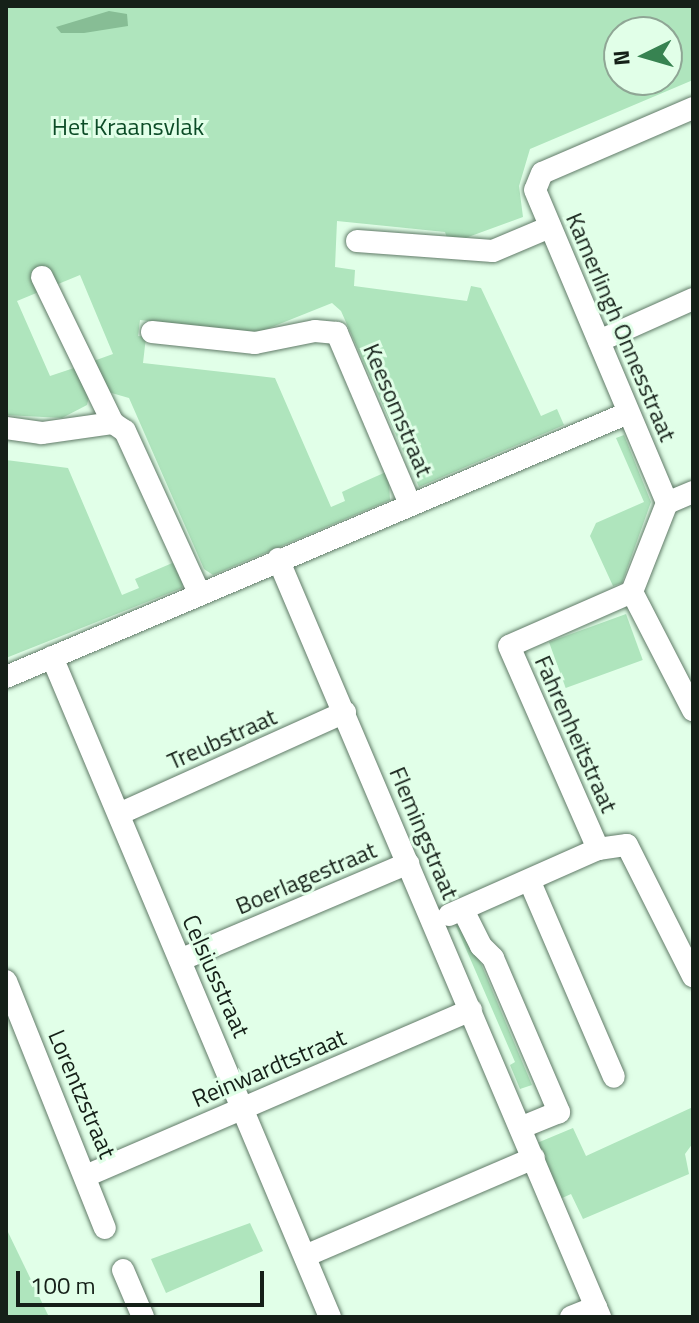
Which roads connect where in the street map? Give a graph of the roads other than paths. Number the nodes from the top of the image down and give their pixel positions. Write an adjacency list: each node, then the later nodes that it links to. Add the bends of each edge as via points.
1 (693, 108): 2 (street, Kamerlingh Onnesstraat, via 542,173 536,181)
2 (550, 227): 3 (street, via 493,251); 7 (street, Kamerlingh Onnesstraat)
3 (357, 241)
4 (42, 277): 9 (street)
5 (693, 299): 7 (street)
6 (152, 332): 13 (street, Keesomstraat, via 255,343 315,331 337,333)
7 (599, 341): 8 (street, Kamerlingh Onnesstraat)
8 (628, 413): 12 (street, Kamerlingh Onnesstraat); 13 (street, Keesomstraat)
9 (113, 423): 10 (street, via 42,433); 16 (street, via 125,431)
10 (6, 428)
11 (693, 492): 12 (street)
12 (667, 503): 15 (street)
13 (410, 504): 14 (street, Keesomstraat)
14 (278, 559): 16 (street, Keesomstraat); 20 (street, Flemingstraat)
15 (632, 592): 19 (street); 22 (street, Fahrenheitstraat, via 509,646)
16 (199, 593): 17 (street, Keesomstraat)
17 (52, 657): 18 (street, Keesomstraat); 21 (street, Celsiusstraat)
18 (6, 677)
19 (693, 710)
20 (345, 712): 21 (street, Treubstraat); 23 (street, Flemingstraat)
21 (119, 814): 27 (street, Celsiusstraat)
22 (598, 849): 24 (street); 28 (street, Fahrenheitstraat, via 627,845)
23 (408, 863): 26 (street, Flemingstraat); 27 (street, Boerlagestraat)
24 (530, 882): 25 (street); 31 (street)
25 (463, 910): 26 (street); 33 (street, Flemingstraat, via 493,958 559,1112)
26 (434, 922): 30 (street, Flemingstraat)
27 (180, 960): 32 (street, Celsiusstraat)
28 (693, 976)
29 (6, 981): 35 (street, Lorentzstraat)
30 (471, 1010): 32 (street, Reinwardtstraat); 33 (street, Flemingstraat)
31 (614, 1077)
32 (245, 1106): 35 (street, Reinwardtstraat); 37 (street, Celsiusstraat)
33 (520, 1128): 34 (street, Flemingstraat)
34 (534, 1158): 37 (street); 39 (street, Flemingstraat)
35 (88, 1175): 36 (street, Lorentzstraat)
36 (105, 1228)
37 (305, 1256): 41 (street, Celsiusstraat)
38 (123, 1270): 40 (street)
39 (598, 1312): 42 (street)
40 (143, 1317)
41 (330, 1317)
42 (571, 1317)

